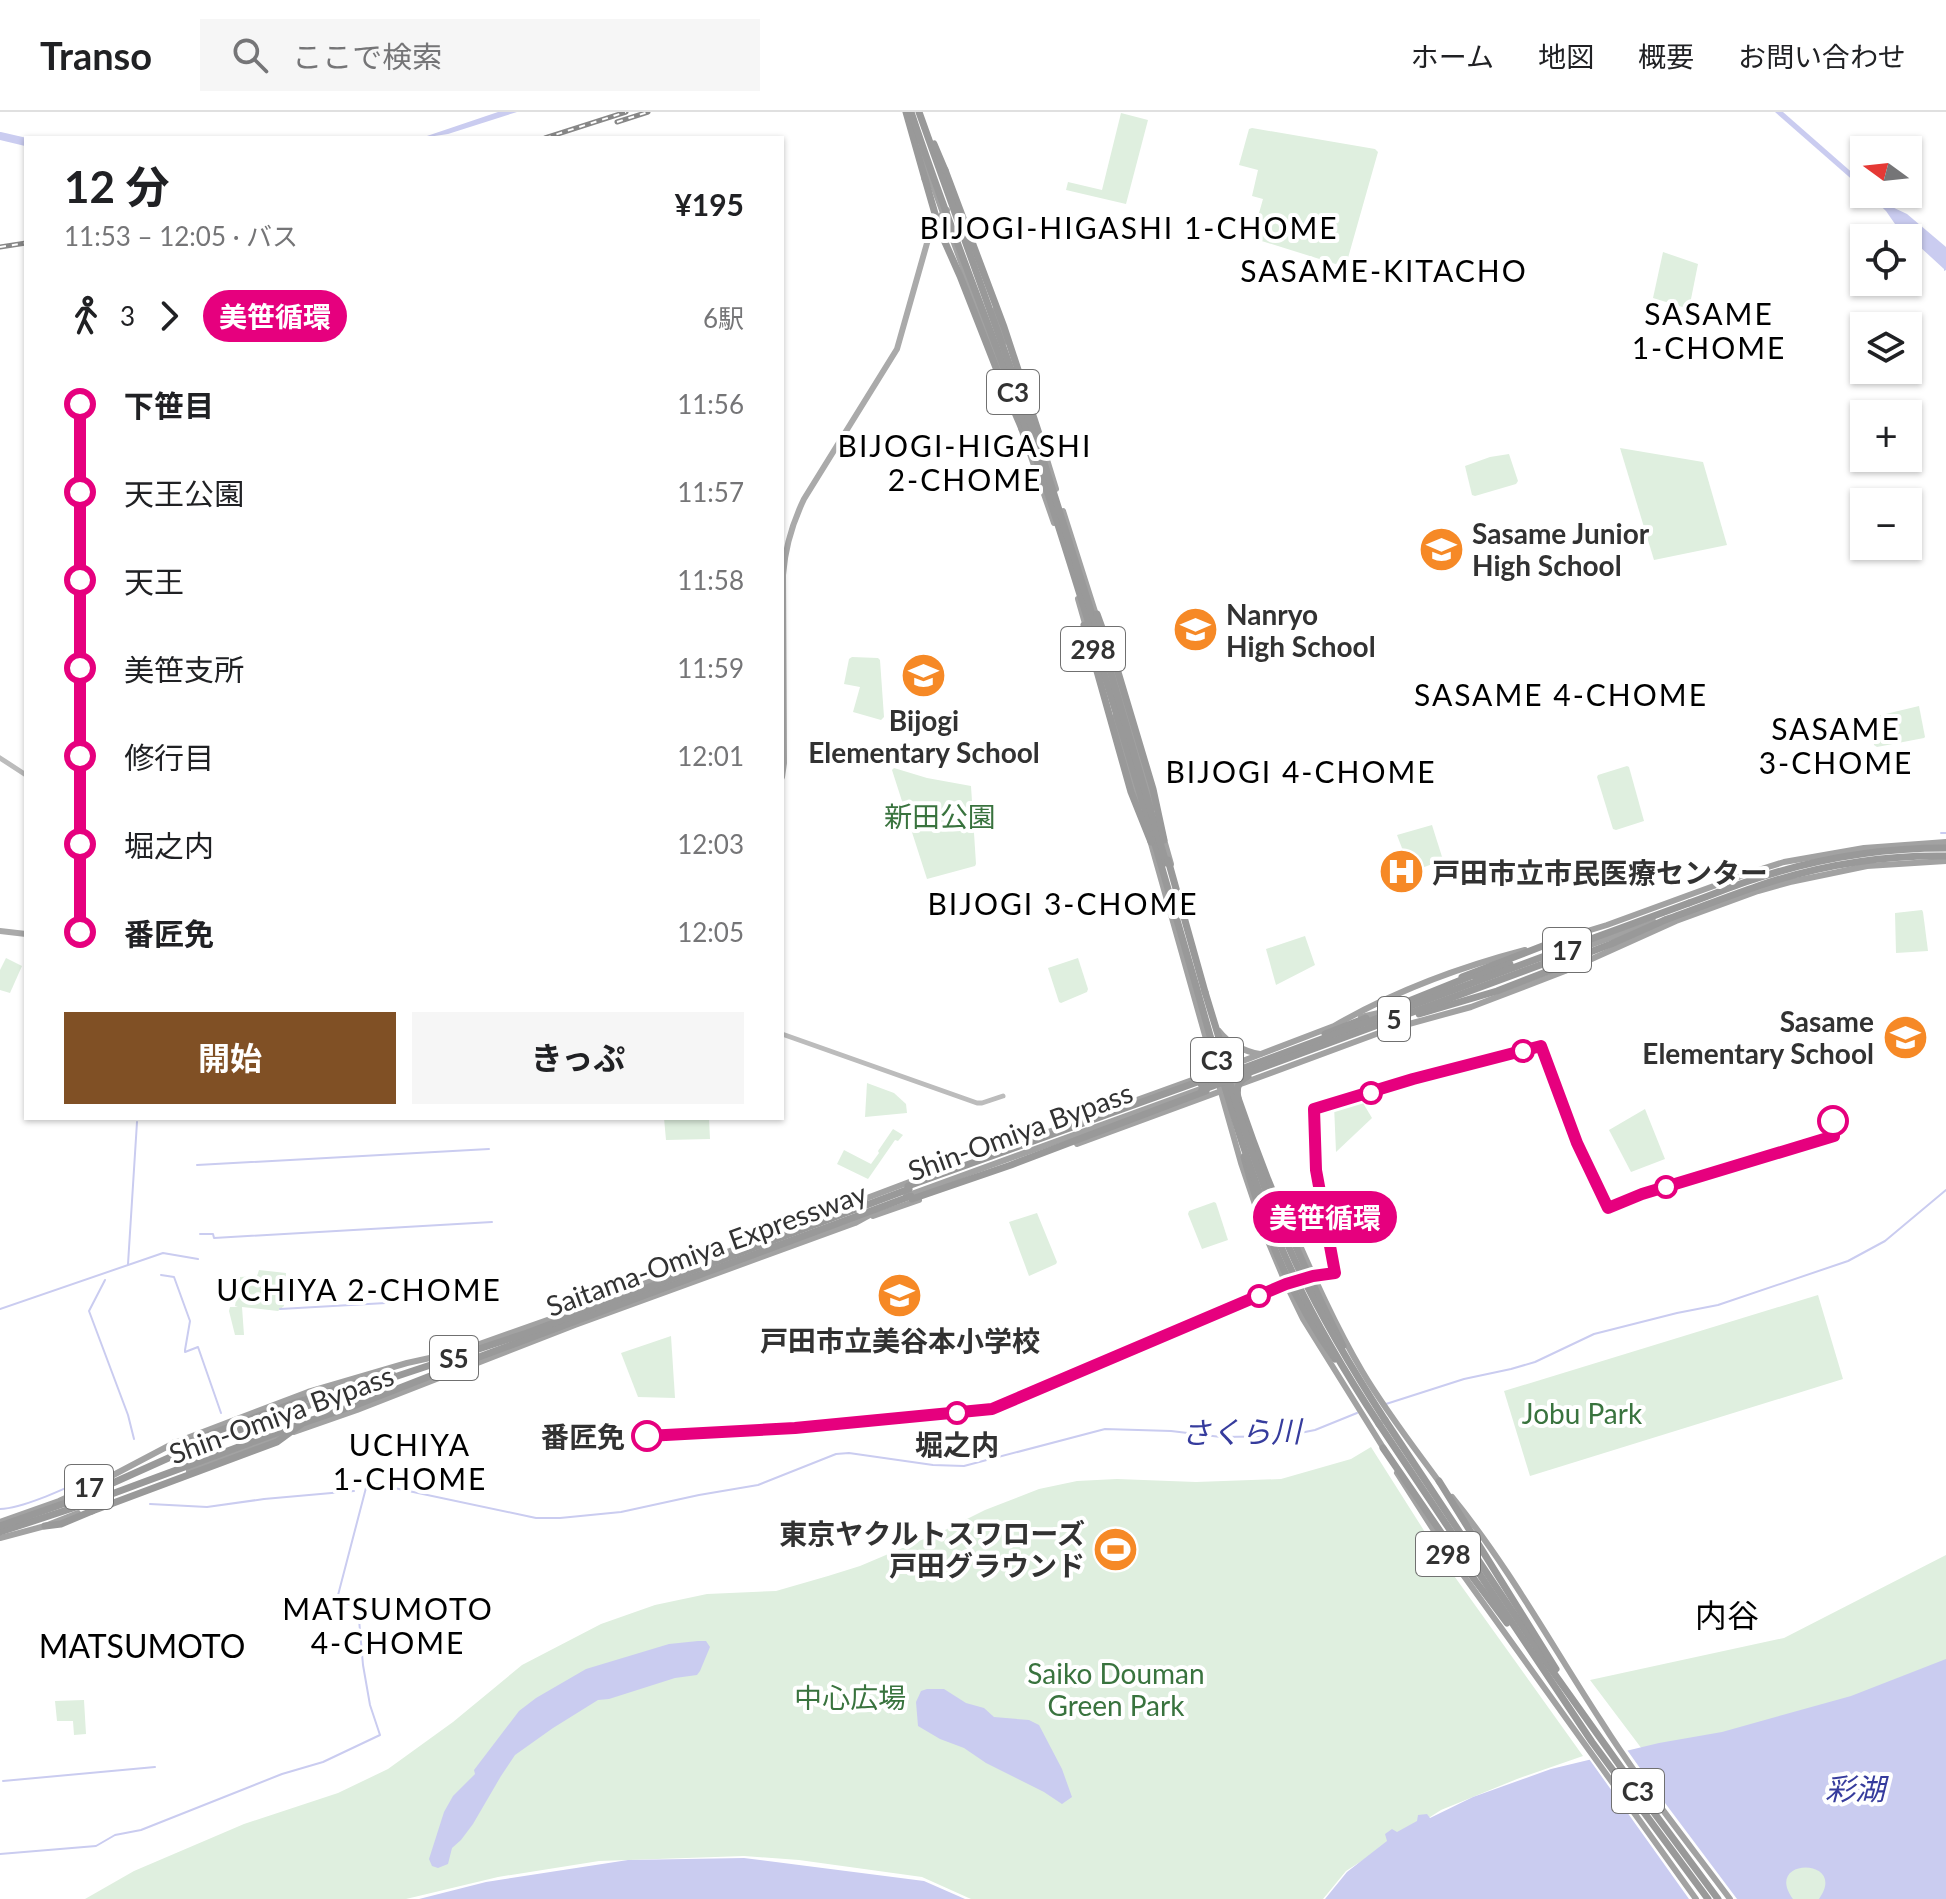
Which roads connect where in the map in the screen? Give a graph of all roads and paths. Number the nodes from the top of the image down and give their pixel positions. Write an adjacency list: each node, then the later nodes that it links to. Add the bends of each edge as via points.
1 (908, 112): 4 (highway, 298); 5 (highway, bridge, via 940,231); 8 (highway, C3, bridge)
2 (921, 112): 3 (highway, 298); 6 (highway, bridge, via 1004,327); 8 (highway, C3, bridge, via 1041,453)
3 (954, 205): 4 (main road); 6 (highway, 298)
4 (943, 213): 5 (highway, 298); 7 (main road, via 931,229 897,349 804,499)
5 (1022, 429): 39 (highway, 298)
6 (1045, 452): 32 (highway, 298)
7 (784, 564)
8 (1074, 565): 35 (highway, bridge, via 1118,672); 36 (highway, bridge, via 1087,637); 48 (highway, C3, bridge, via 1253,1173 1296,1280); 49 (highway, C3, bridge, via 1254,1158 1295,1261)
9 (0, 758): 10 (main road)
10 (24, 774)
11 (1932, 842): 12 (highway, 17); 13 (highway, 17); 15 (highway, via 1923,853 1926,858)
12 (1907, 844): 17 (highway, via 1919,853); 22 (highway, 17, via 1784,862)
13 (1946, 852): 15 (highway, 17); 18 (highway, 5, bridge, via 1910,849 1819,861); 19 (highway, 5, bridge, via 1806,873)
14 (1911, 853): 16 (highway)
15 (1931, 855): 17 (highway, 17)
16 (1849, 860)
17 (1908, 862): 23 (highway, 17, via 1790,882)
18 (1689, 903): 29 (highway, bridge); 40 (highway, 5, bridge)
19 (1665, 920): 28 (highway, bridge); 40 (highway, 5, bridge)
20 (0, 931): 21 (main road)
21 (24, 934)
22 (1553, 942): 25 (highway); 30 (highway, 17, via 1412,989)
23 (1615, 948): 28 (highway, bridge); 31 (highway, 17, via 1471,1007)
24 (1565, 951): 25 (highway); 26 (highway, 17, via 1758,880 1797,871); 27 (highway, 17)
25 (1470, 974): 29 (highway, bridge)
26 (1455, 995): 31 (highway); 38 (highway, 17)
27 (1422, 1003): 30 (highway, 17); 38 (highway, 17)
28 (1419, 1014): 38 (highway, bridge)
29 (1366, 1018): 38 (highway, bridge)
30 (1334, 1026): 34 (highway, 17)
31 (1387, 1030): 39 (highway, 17)
32 (1219, 1031): 34 (highway, via 1227,1040); 37 (highway, 298)
33 (784, 1035): 41 (main road, via 975,1103)
34 (1263, 1054): 37 (highway, 17)
35 (1224, 1055): 38 (highway, bridge, via 1231,1064); 39 (highway, bridge)
36 (1214, 1057): 39 (highway, bridge); 40 (highway, bridge, via 1214,1071)
37 (1230, 1066): 39 (highway, 298); 39 (highway, 17)
38 (1249, 1070): 39 (highway, bridge); 42 (highway, bridge)
39 (1225, 1081): 40 (highway, bridge); 42 (highway, bridge); 43 (highway, bridge); 44 (highway, 17); 45 (highway, 17); 52 (highway, 298, via 1248,1188 1280,1272 1310,1332); 53 (highway, 298, via 1344,1339)
40 (1203, 1086): 43 (highway, bridge); 44 (highway, Shin-Omiya Bypass / 17, via 902,1195); 45 (highway, Shin-Omiya Bypass / 17, via 903,1197); 46 (highway, Saitama-Omiya Expressway / S5, bridge, via 909,1189)
41 (1003, 1096)
42 (1238, 1098): 49 (highway, bridge, via 1300,1257)
43 (1227, 1102): 48 (highway, bridge, via 1282,1266 1311,1323)
44 (848, 1206): 51 (highway, Shin-Omiya Bypass / 17, via 493,1340 308,1392)
45 (855, 1223): 55 (highway, Shin-Omiya Bypass / 17)
46 (810, 1231): 47 (highway, Saitama-Omiya Expressway / S5, bridge); 50 (highway, Saitama-Omiya Expressway / S5, bridge)
47 (414, 1370): 51 (highway, 17, bridge); 54 (highway, Saitama-Omiya Expressway / S5, bridge, via 280,1415 77,1499)
48 (1346, 1374): 58 (highway, C3, bridge)
49 (1362, 1384): 59 (highway, C3, bridge)
50 (303, 1423): 55 (highway, S5, bridge, via 277,1442); 56 (highway, Saitama-Omiya Expressway / S5, bridge)
51 (174, 1443): 54 (highway, Shin-Omiya Bypass / 17, via 73,1495)
52 (1383, 1448): 58 (highway); 60 (highway, 298, via 1442,1545)
53 (1439, 1481): 59 (highway); 63 (highway, 298, via 1516,1585 1650,1793)
54 (0, 1524)
55 (45, 1526): 57 (highway, Shin-Omiya Bypass / 17)
56 (0, 1532)
57 (0, 1538)
58 (1540, 1665): 61 (highway, C3)
59 (1599, 1737): 62 (highway, C3)
60 (1696, 1899)
61 (1708, 1899)
62 (1718, 1899)
63 (1730, 1899)

